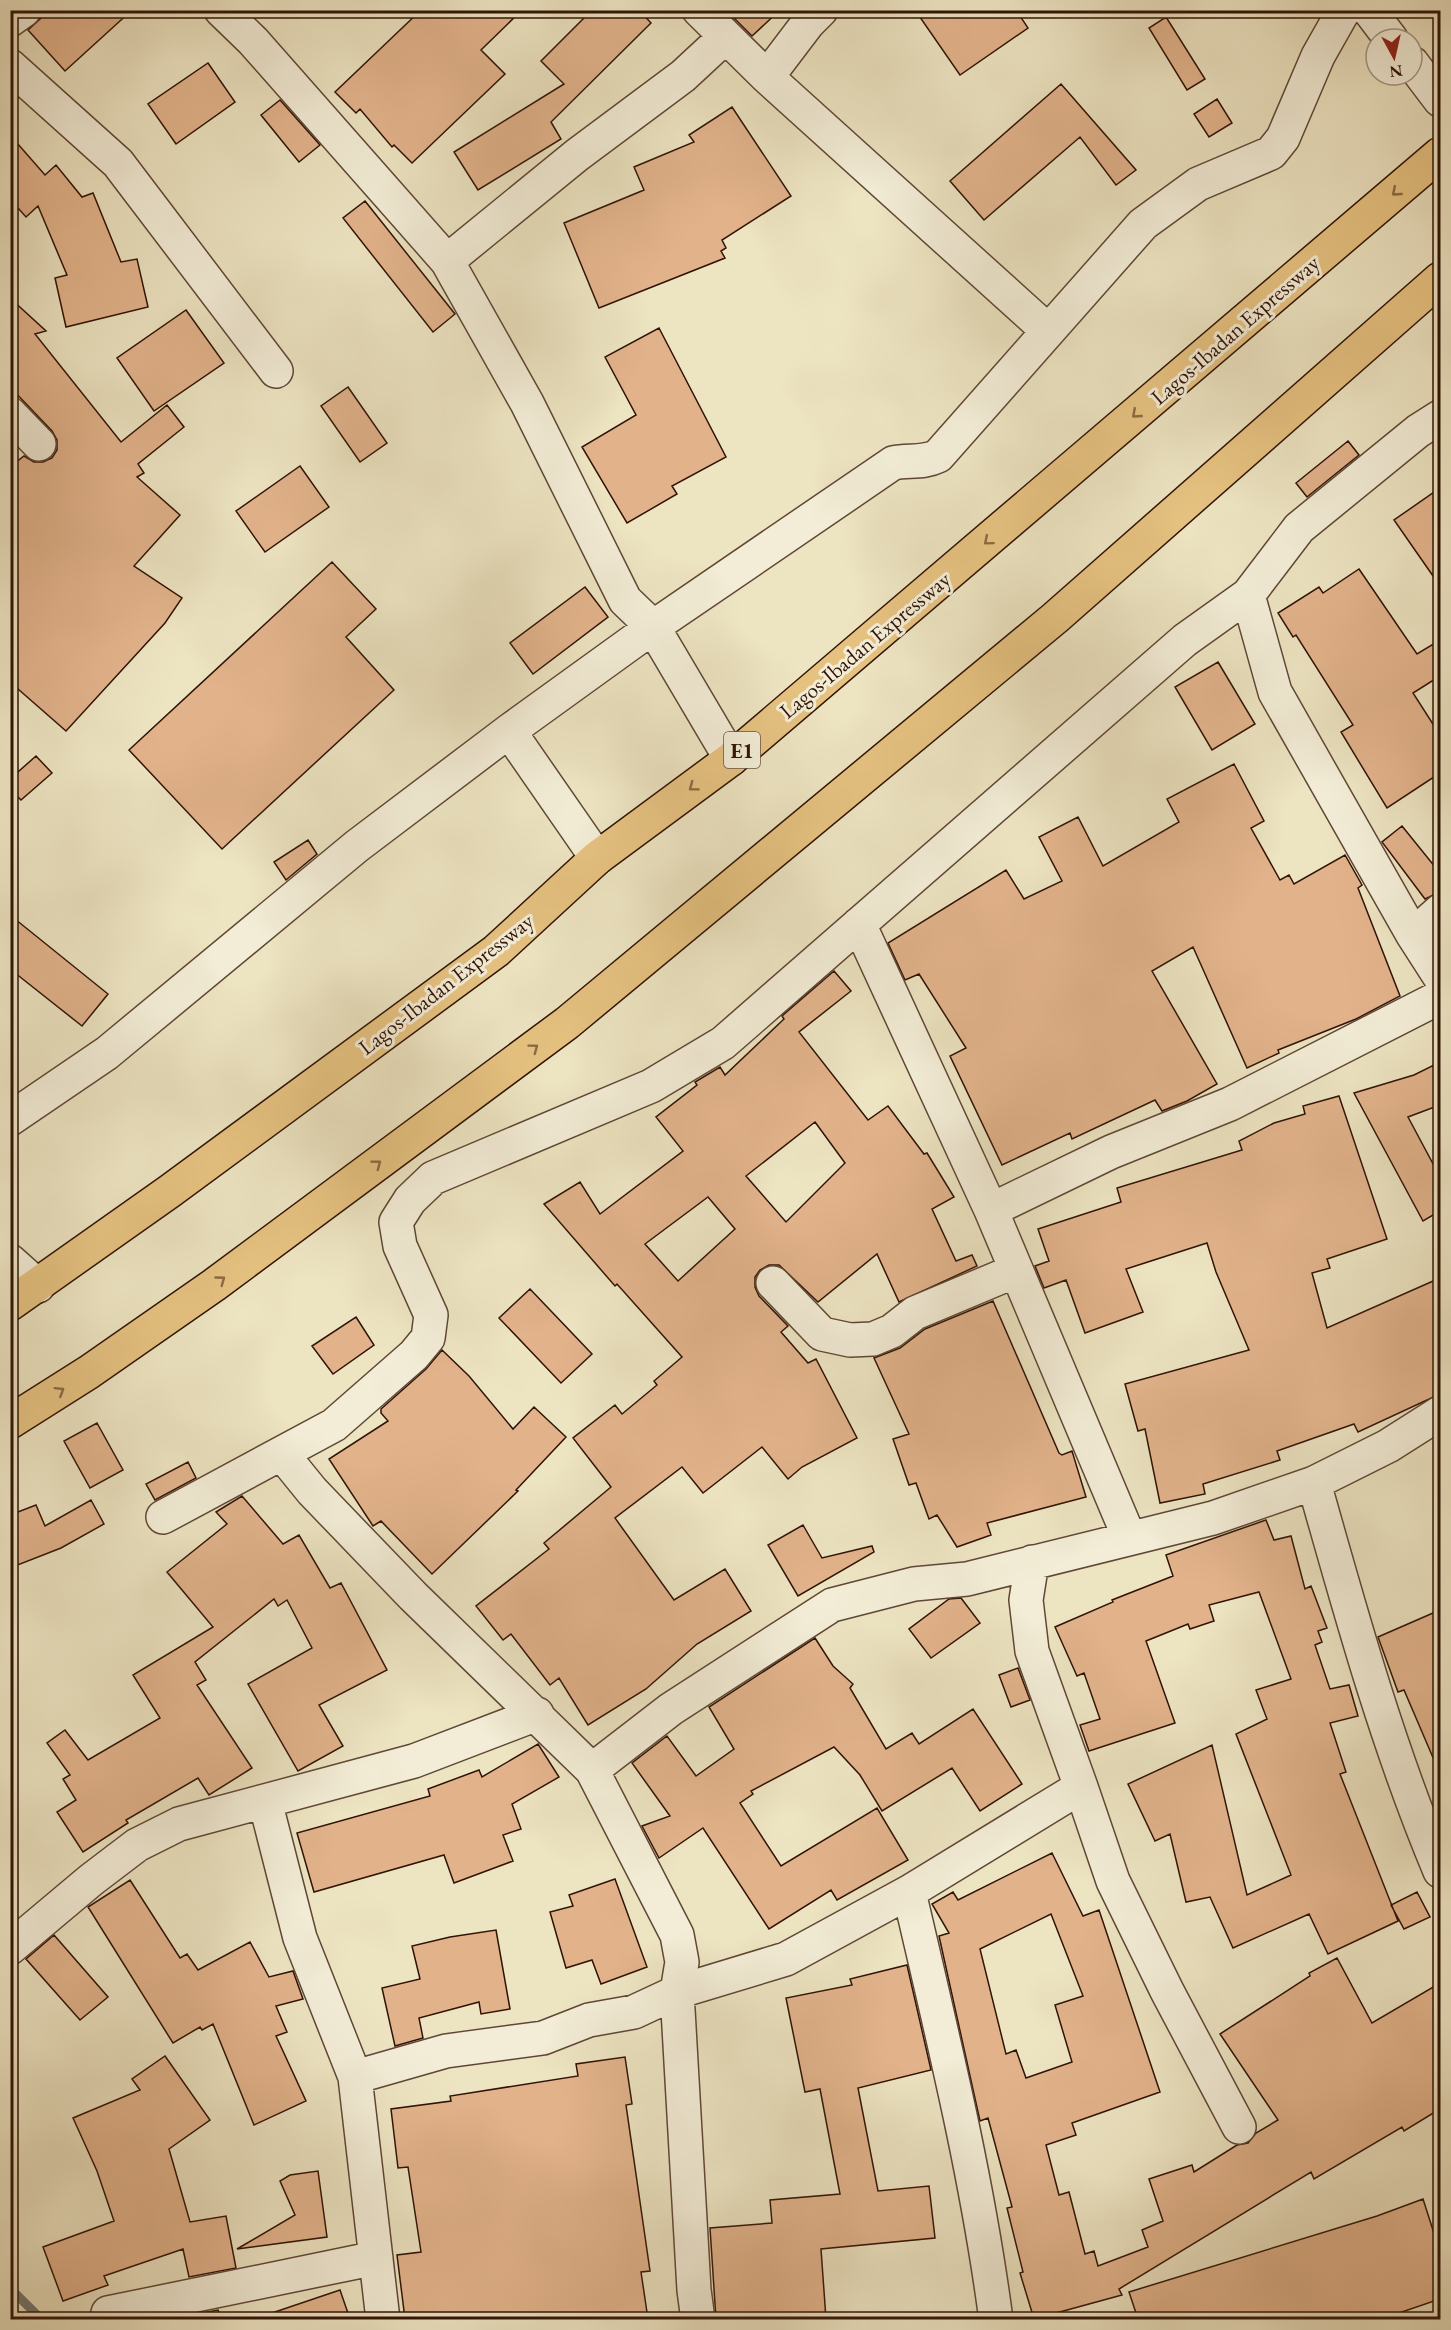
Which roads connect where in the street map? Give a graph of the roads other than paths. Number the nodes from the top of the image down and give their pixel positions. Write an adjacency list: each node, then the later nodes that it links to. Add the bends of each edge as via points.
1 (24, 10): 7 (street)
2 (221, 10): 15 (street, via 253,41)
3 (699, 10): 9 (street)
4 (821, 10): 11 (street)
5 (1344, 10): 17 (street, via 1318,56 1283,138 1271,153 1198,184 1143,224)
6 (1369, 10): 8 (street)
7 (10, 20)
8 (1382, 27)
9 (725, 37): 11 (street); 15 (street, via 683,76 577,155)
10 (10, 66): 18 (street, via 118,163)
11 (767, 77): 17 (street)
12 (1424, 79): 13 (street)
13 (1440, 100)
14 (1440, 154): 25 (highway, Lagos-Ibadan Expressway / E1, one-way to 25)
15 (447, 261): 23 (street, via 527,403 625,600)
16 (1440, 279): 40 (highway, one-way to 16, via 214,1285 567,1023 1055,618)
17 (1047, 330): 23 (street, via 938,456 927,461 893,463)
18 (276, 371)
19 (10, 414): 21 (street)
20 (1440, 417): 22 (street, via 1299,528)
21 (39, 444)
22 (1248, 595): 28 (street, via 1185,640); 29 (street, via 1275,692)
23 (653, 627): 24 (street); 25 (street)
24 (509, 731): 26 (street); 32 (street, via 357,846 107,1053)
25 (731, 759): 26 (highway, Lagos-Ibadan Expressway / E1, one-way to 26)
26 (597, 858): 37 (highway, Lagos-Ibadan Expressway / E1, via 496,951)
27 (1440, 911): 29 (street)
28 (859, 924): 33 (street); 41 (street, via 723,1043 651,1086 433,1178 410,1200 396,1222 400,1246 431,1315 428,1338 334,1425)
29 (1413, 935): 30 (street)
30 (1440, 977)
31 (1440, 997): 33 (street, via 1230,1104 1111,1152)
32 (10, 1119)
33 (991, 1210): 35 (street)
34 (10, 1261): 37 (street)
35 (1015, 1271): 36 (street, via 915,1313 892,1331 873,1339 850,1340 822,1334); 44 (street)
36 (773, 1283)
37 (38, 1286): 38 (highway, Lagos-Ibadan Expressway / E1)
38 (10, 1304)
39 (1440, 1413): 42 (street, via 1388,1446)
40 (10, 1422)
41 (282, 1454): 43 (street); 46 (street, via 312,1491 413,1596)
42 (1314, 1483): 44 (street, via 1213,1518); 50 (street, via 1362,1656 1413,1808)
43 (163, 1517)
44 (1130, 1538): 45 (street)
45 (1032, 1562): 47 (street, via 967,1579 914,1584 832,1605 671,1709); 48 (street, via 1026,1600 1032,1651)
46 (537, 1714): 47 (street); 49 (street, via 414,1761)
47 (592, 1770): 53 (street, via 677,1935 682,1962)
48 (1081, 1787): 51 (street); 55 (street, via 1113,1881)
49 (265, 1801): 52 (street, via 179,1824 137,1845); 54 (street, via 300,1938)
50 (1440, 1871)
51 (909, 1892): 53 (street, via 786,1959); 60 (street, via 964,2128)
52 (10, 1948)
53 (677, 1992): 54 (street, via 634,2012 588,2020 543,2038 446,2051); 59 (street)
54 (355, 2077): 56 (street)
55 (1239, 2127)
56 (375, 2258): 57 (street); 58 (street)
57 (108, 2313)
58 (383, 2319)
59 (698, 2319)
60 (996, 2319)

